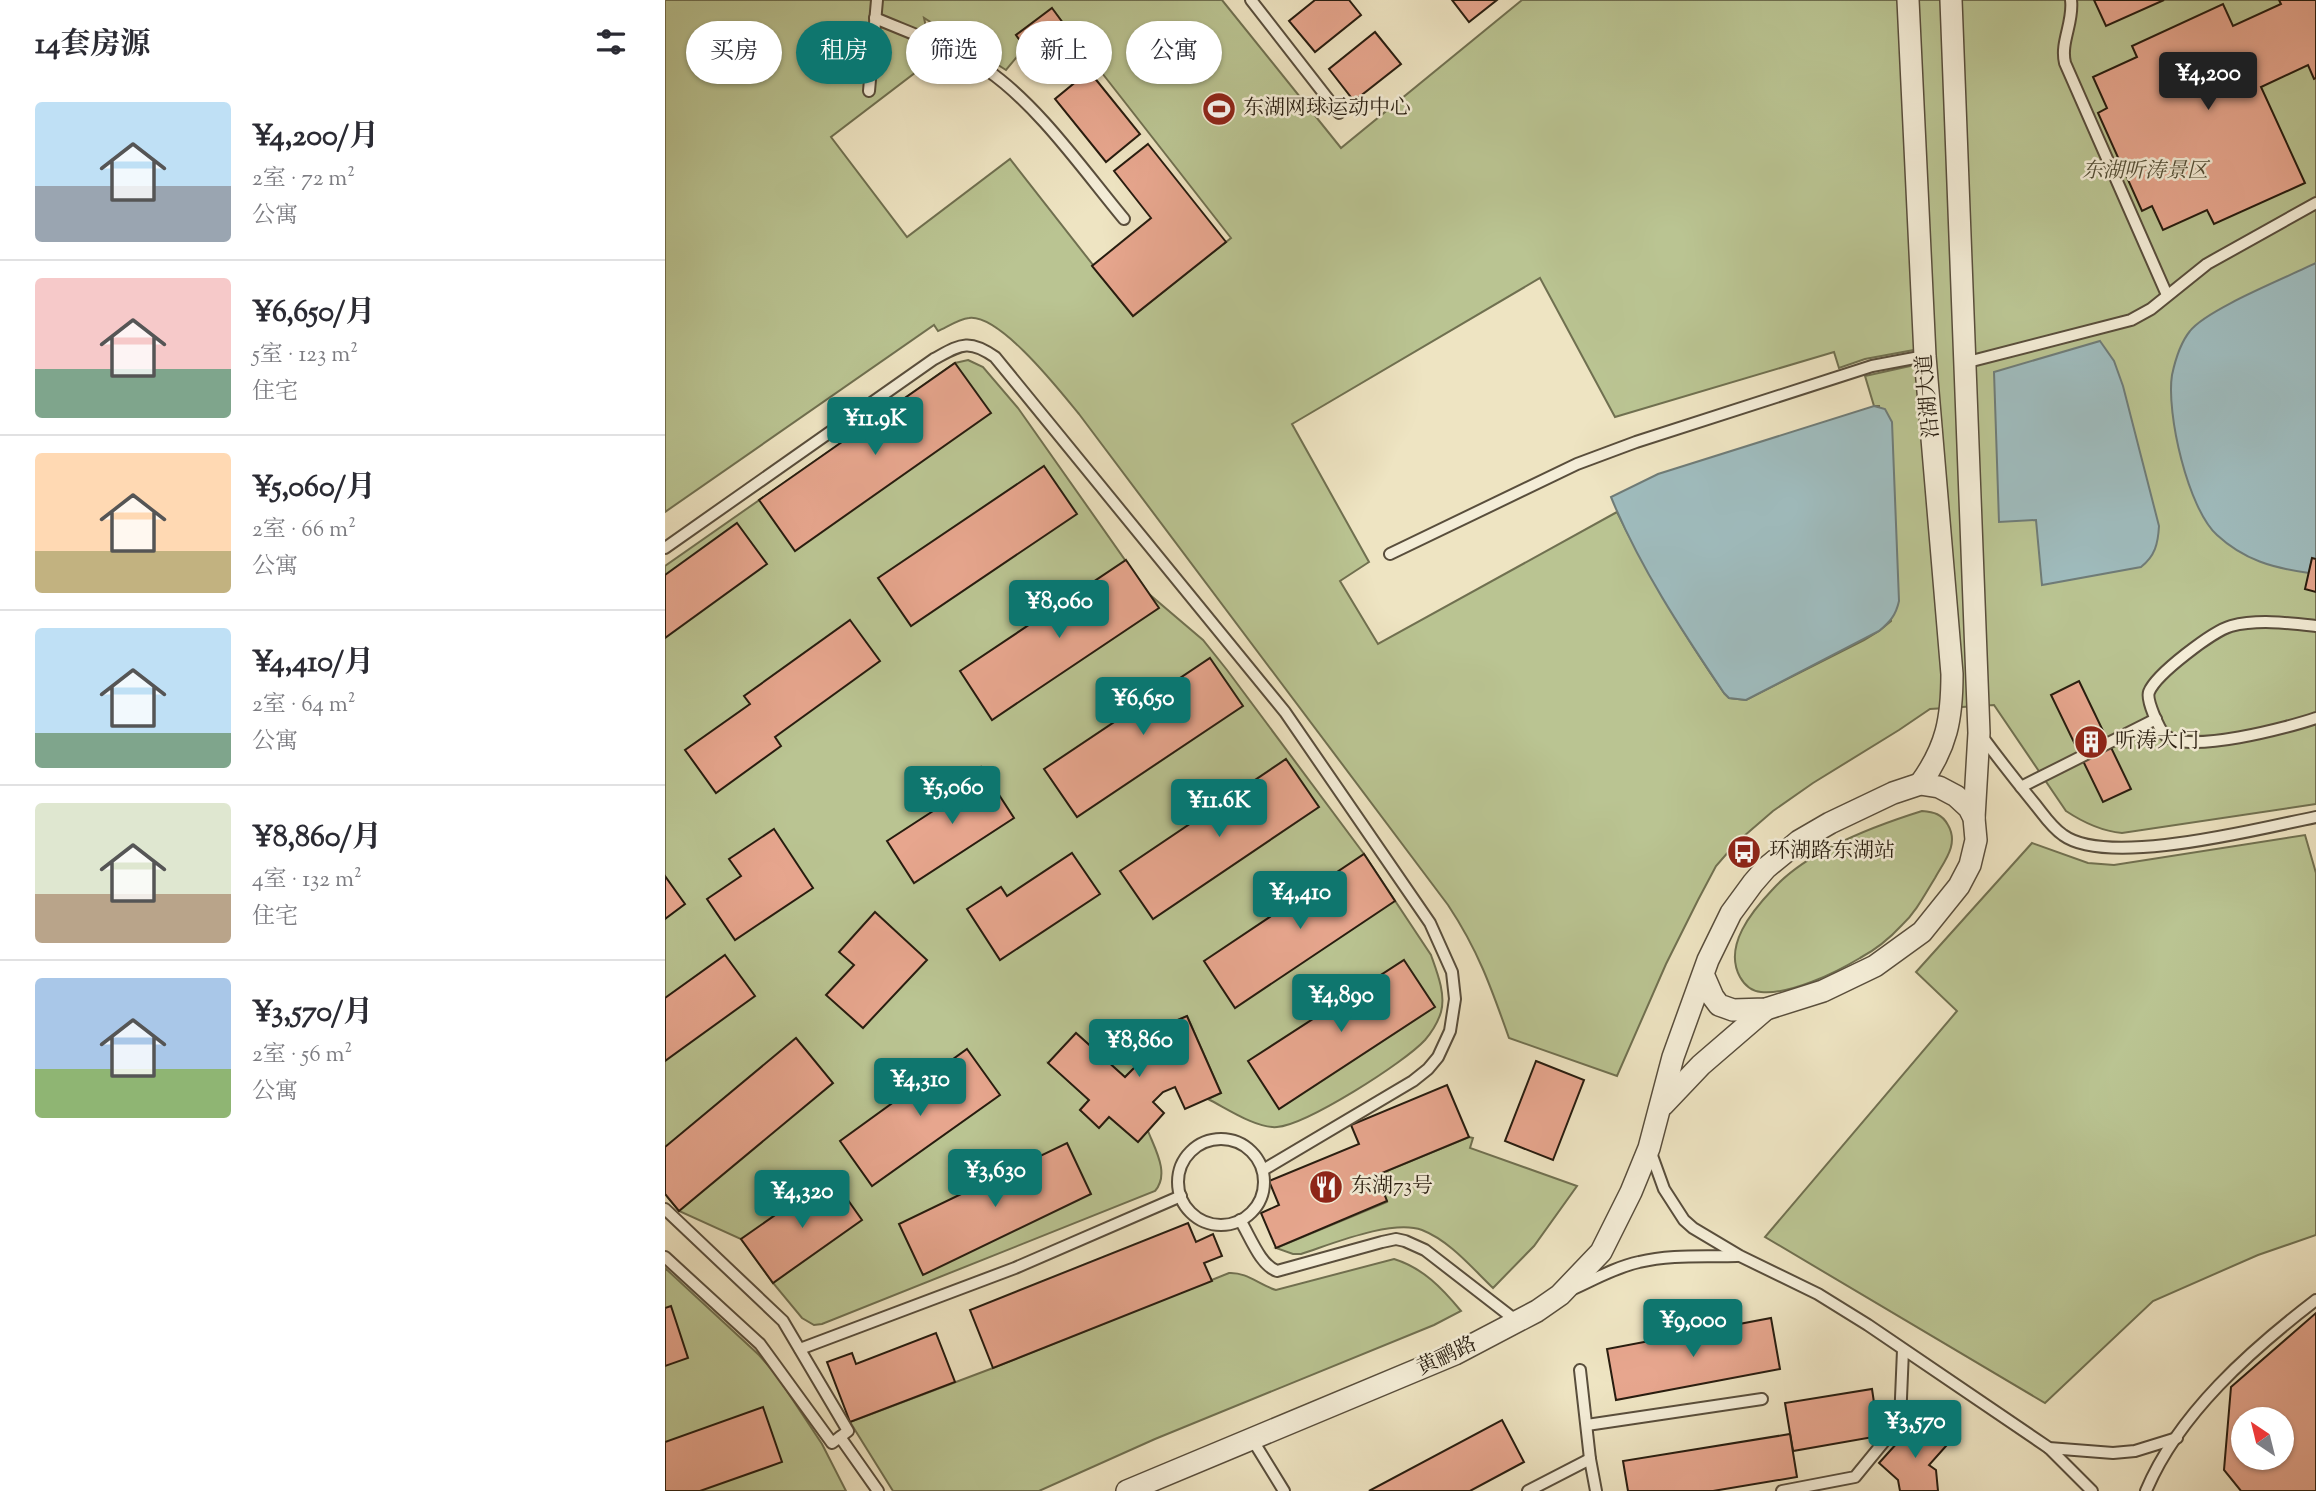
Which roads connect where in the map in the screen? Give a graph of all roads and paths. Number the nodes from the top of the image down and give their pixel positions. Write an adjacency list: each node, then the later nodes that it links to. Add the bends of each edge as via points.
1 (877, 0): 6 (lane)
2 (1251, 0): 8 (lane)
3 (1908, 0): 12 (street, 沿湖大道)
4 (1951, 0): 13 (street)
5 (2071, 0): 11 (lane, via 2064,63)
6 (875, 18): 7 (lane); 10 (lane, via 985,68 1008,86)
7 (869, 91)
8 (1339, 113)
9 (2316, 203): 11 (lane, via 2207,264)
10 (1124, 219)
11 (2167, 295): 13 (lane, via 2131,320)
12 (1926, 356): 15 (lane, via 1872,366 1636,442 1577,464); 20 (street, 沿湖大道, via 1952,697 1944,743)
13 (1964, 363): 19 (street)
14 (665, 548): 28 (lane, via 934,359 971,345 995,357 1285,712 1430,923 1452,972 1455,999 1450,1031 1428,1069)
15 (1390, 554)
16 (2316, 626): 18 (lane, via 2245,623 2215,634 2150,690 2148,698)
17 (2316, 718): 18 (lane, via 2248,737 2188,741 2165,735)
18 (2157, 719): 21 (lane)
19 (1979, 733): 21 (lane); 23 (street)
20 (1920, 784): 23 (street, via 1947,790); 24 (street, 黄鹂路, via 1829,823 1781,855 1736,905)
21 (2021, 787): 22 (lane, via 2064,836 2111,848 2162,846)
22 (2316, 817)
23 (1974, 818): 25 (street, via 1976,840 1970,865 1922,932 1852,978)
24 (1703, 974): 25 (street, via 1723,1007); 26 (street, 黄鹂路, via 1673,1057)
25 (1766, 1009): 26 (street)
26 (1661, 1107): 27 (street, 黄鹂路)
27 (1649, 1148): 32 (lane, via 1664,1189 1684,1220); 34 (street, 黄鹂路, via 1609,1238)
28 (1263, 1170): 29 (lane, via 1248,1148 1223,1139 1209,1141 1187,1157 1178,1182); 31 (lane, via 1261,1199)
29 (1181, 1196): 31 (lane, via 1198,1218 1219,1224); 37 (lane, via 1015,1268)
30 (665, 1209): 37 (lane, via 764,1301)
31 (1240, 1220): 36 (lane, via 1266,1263 1277,1271 1383,1242 1405,1241 1425,1250)
32 (1740, 1256): 34 (lane, via 1638,1262); 38 (lane, via 1818,1294)
33 (665, 1257): 42 (lane, via 760,1344 832,1443)
34 (1560, 1295): 36 (street, 黄鹂路)
35 (2316, 1300): 43 (lane, via 2242,1362 2208,1396)
36 (1518, 1322): 44 (street, 黄鹂路, via 1445,1359)
37 (800, 1349): 42 (lane, via 848,1431)
38 (1903, 1350): 45 (lane); 52 (lane, via 1900,1422 1855,1477)
39 (1580, 1370): 41 (lane)
40 (1762, 1399): 41 (lane)
41 (1587, 1425): 46 (lane)
42 (840, 1437): 47 (lane)
43 (2177, 1438): 45 (lane, via 2113,1453); 54 (lane)
44 (1252, 1439): 48 (street, 黄鹂路); 49 (lane)
45 (2049, 1448): 53 (lane)
46 (1590, 1459): 50 (lane); 51 (lane)
47 (878, 1491)
48 (1127, 1491)
49 (1284, 1491)
50 (1528, 1491)
51 (1596, 1491)
52 (1781, 1491)
53 (2092, 1491)
54 (2146, 1491)

